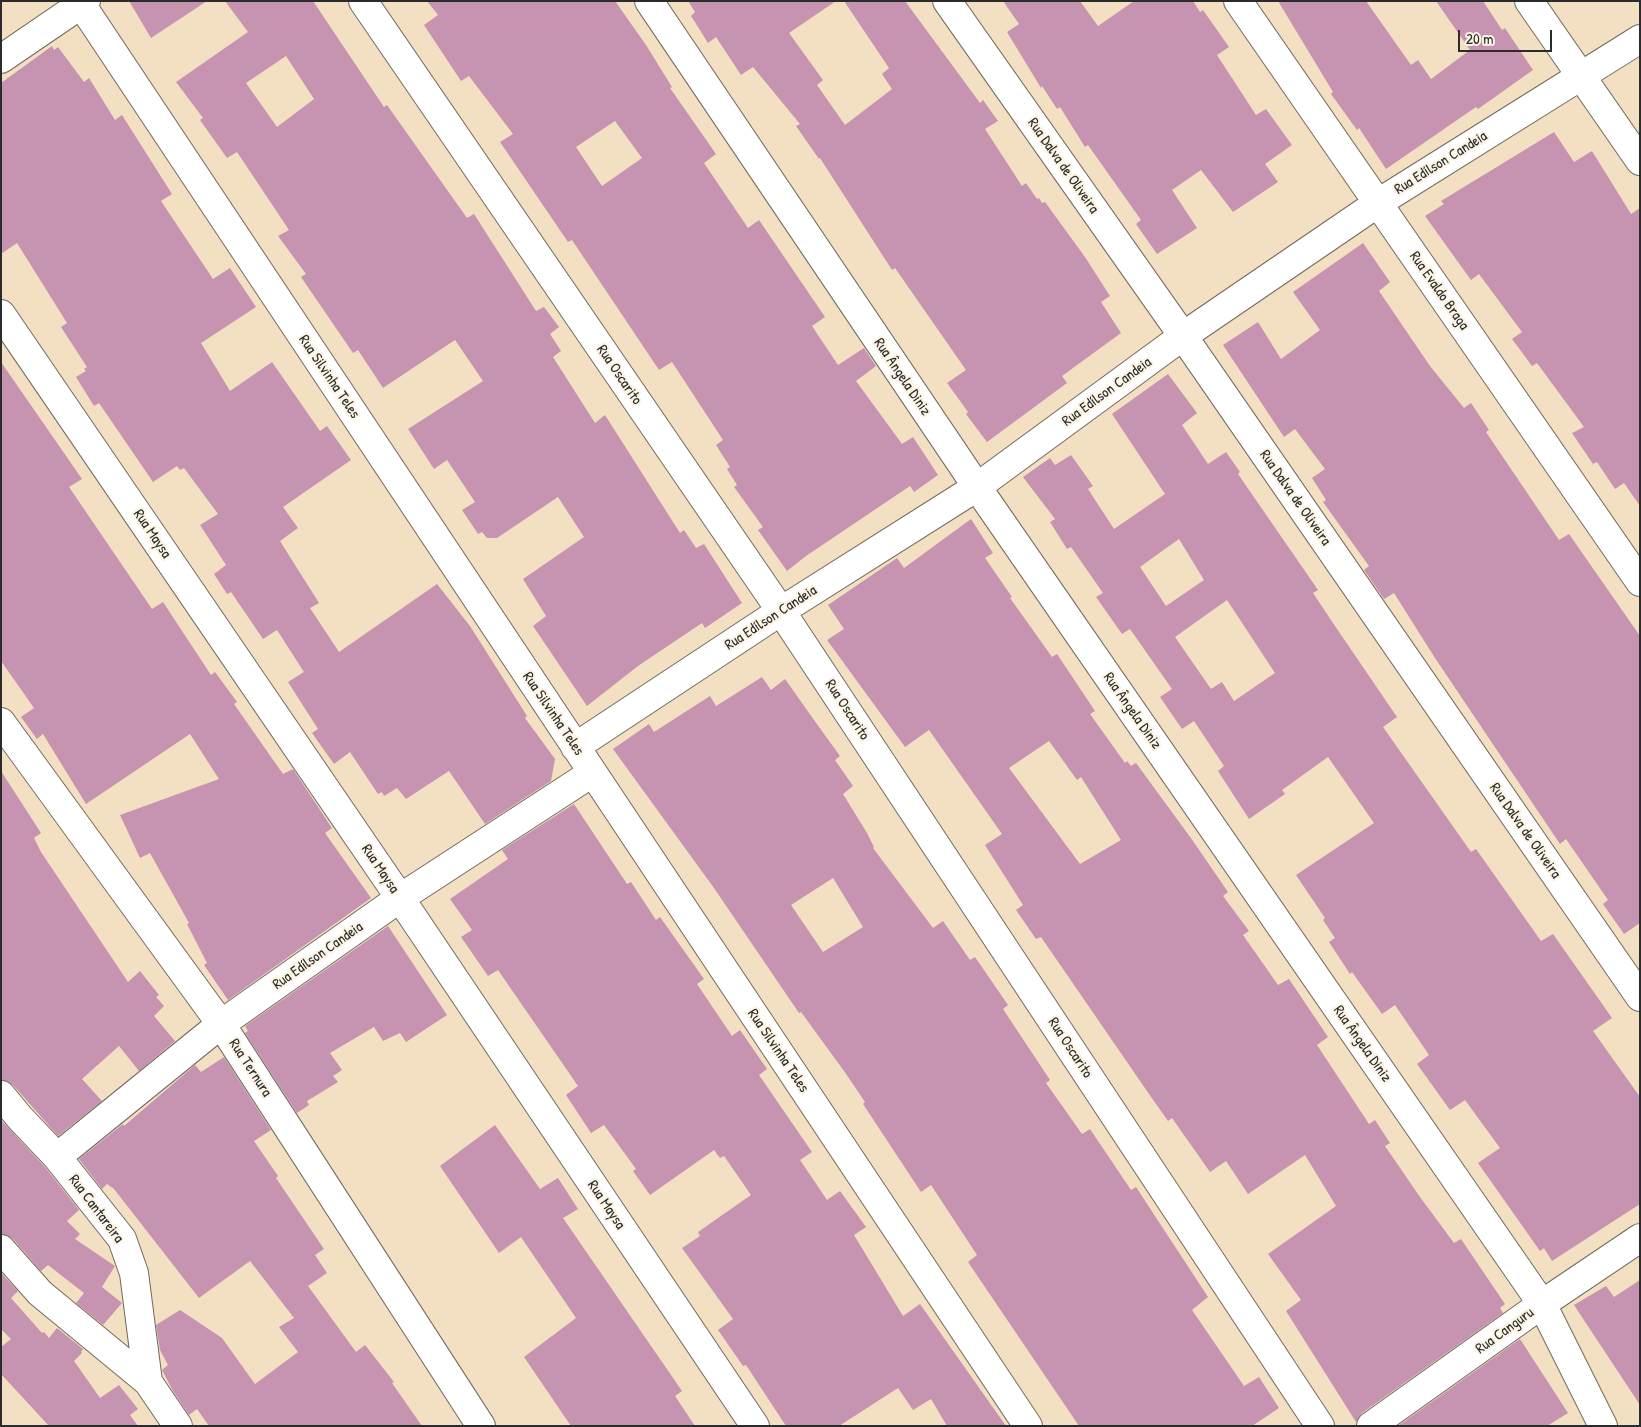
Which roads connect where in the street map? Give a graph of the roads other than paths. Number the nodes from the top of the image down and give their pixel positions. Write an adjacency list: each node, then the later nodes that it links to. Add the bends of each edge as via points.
1 (363, 1): 16 (street, Rua Oscarito)
2 (649, 1): 14 (street, Rua Ângela Diniz)
3 (947, 1): 13 (street, Rua Dalva de Oliveira)
4 (1238, 1): 11 (street, Rua Evaldo Braga)
5 (1529, 1): 9 (street)
6 (82, 2): 8 (street); 18 (street, Rua Silvinha Teles)
7 (1640, 39): 9 (street, Rua Edílson Candeia)
8 (1, 60)
9 (1581, 75): 10 (street); 11 (street, Rua Edílson Candeia)
10 (1640, 161)
11 (1378, 203): 13 (street, Rua Edílson Candeia); 15 (street, Rua Evaldo Braga)
12 (1, 314): 20 (street, Rua Maysa)
13 (1183, 336): 14 (street, Rua Edílson Candeia); 21 (street, Rua Dalva de Oliveira)
14 (977, 487): 16 (street, Rua Edílson Candeia); 27 (street, Rua Ângela Diniz)
15 (1640, 582)
16 (781, 611): 18 (street, Rua Edílson Candeia); 33 (street, Rua Oscarito)
17 (1, 722): 22 (street, Rua Ternura)
18 (575, 747): 19 (street, Rua Silvinha Teles)
19 (592, 773): 20 (street, Rua Edílson Candeia); 32 (street, Rua Silvinha Teles)
20 (400, 898): 22 (street, Rua Edílson Candeia); 31 (street, Rua Maysa)
21 (1640, 997)
22 (221, 1024): 24 (street, Rua Edílson Candeia); 30 (street, Rua Ternura)
23 (1, 1095): 24 (street, Rua Cantareira)
24 (57, 1157): 28 (street, Rua Cantareira, via 122,1239 134,1273)
25 (1640, 1238): 27 (street, Rua Canguru)
26 (1, 1249): 28 (street, via 40,1293)
27 (1542, 1304): 34 (street, Rua Canguru); 35 (street, Rua Ângela Diniz)
28 (148, 1382): 29 (street, Rua Cantareira)
29 (178, 1426)
30 (481, 1426)
31 (755, 1426)
32 (1028, 1426)
33 (1320, 1426)
34 (1371, 1426)
35 (1603, 1426)

